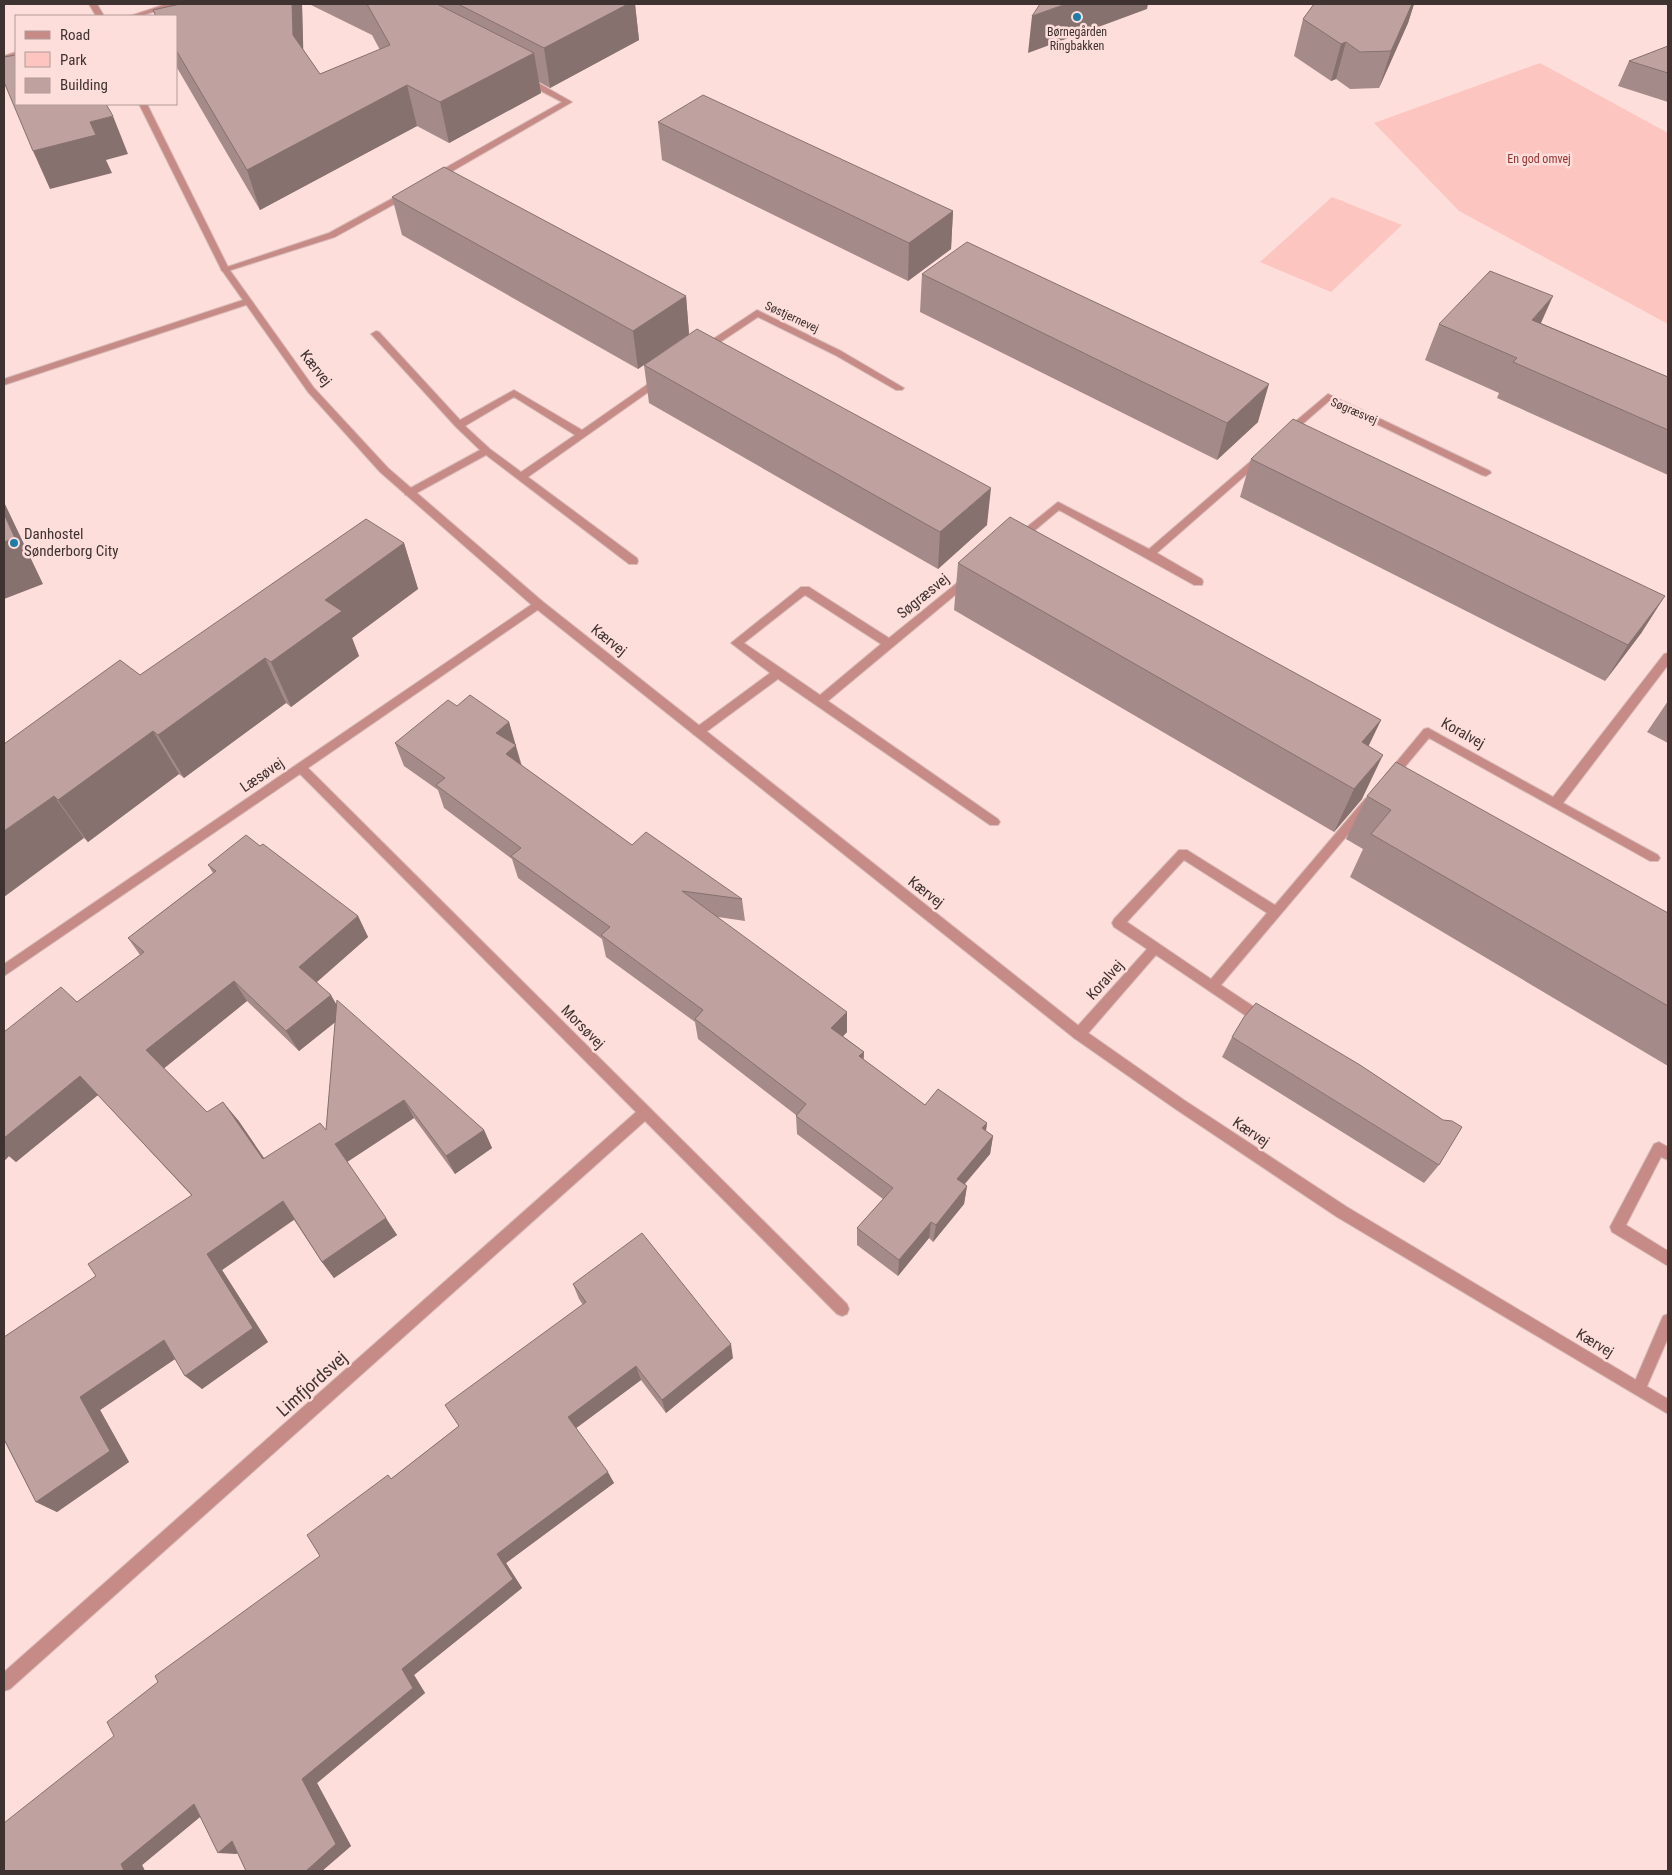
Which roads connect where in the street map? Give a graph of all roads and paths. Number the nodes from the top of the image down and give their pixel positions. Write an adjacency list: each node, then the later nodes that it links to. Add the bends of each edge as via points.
1 (93, 4): 3 (street)
2 (173, 4): 4 (street)
3 (99, 15)
4 (137, 15)
5 (517, 75): 7 (street, via 568,102)
6 (143, 105): 9 (street, Kærvej)
7 (425, 183)
8 (416, 188): 9 (street, via 332,235)
9 (225, 269): 10 (street, Kærvej)
10 (246, 302): 14 (street); 21 (street, Kærvej, via 311,390)
11 (376, 334): 16 (street)
12 (692, 358): 15 (street, Søstjernevej, via 757,313)
13 (667, 375): 17 (street)
14 (4, 382)
15 (899, 388)
16 (459, 425): 17 (street, via 514,393); 18 (street)
17 (581, 434): 20 (street)
18 (488, 451): 20 (street); 21 (street)
19 (1486, 473): 23 (street, Søgræsvej, via 1328,397)
20 (521, 477): 24 (street)
21 (409, 493): 27 (street, Kærvej)
22 (1012, 543): 23 (street, via 1058,505)
23 (1150, 554): 26 (street)
24 (634, 561)
25 (973, 574): 28 (street, Søgræsvej)
26 (1198, 582)
27 (538, 604): 32 (street, Kærvej); 33 (street, Læsøvej)
28 (888, 643): 30 (street, via 805,590 736,643); 31 (street, Søgræsvej)
29 (1668, 656): 34 (street)
30 (778, 673): 31 (street); 32 (street)
31 (820, 701): 35 (street)
32 (698, 732): 42 (street, Kærvej)
33 (300, 767): 39 (street, Læsøvej); 43 (street, Morsøvej)
34 (1556, 804): 36 (street, Koralvej); 37 (street, Koralvej, via 1428,732)
35 (994, 822)
36 (1654, 858)
37 (1276, 912): 38 (street, via 1183,853 1118,923); 40 (street, Koralvej)
38 (1155, 948): 40 (street); 42 (street, Koralvej)
39 (4, 970)
40 (1213, 986): 41 (street)
41 (1270, 1024)
42 (1079, 1034): 48 (street, Kærvej, via 1342,1212)
43 (646, 1112): 46 (street, Morsøvej); 50 (street, Limfjordsvej)
44 (1668, 1154): 45 (street, via 1659,1148 1617,1227)
45 (1668, 1259)
46 (842, 1309)
47 (1668, 1321): 48 (street)
48 (1639, 1388): 49 (street, Kærvej)
49 (1668, 1407)
50 (4, 1683)

